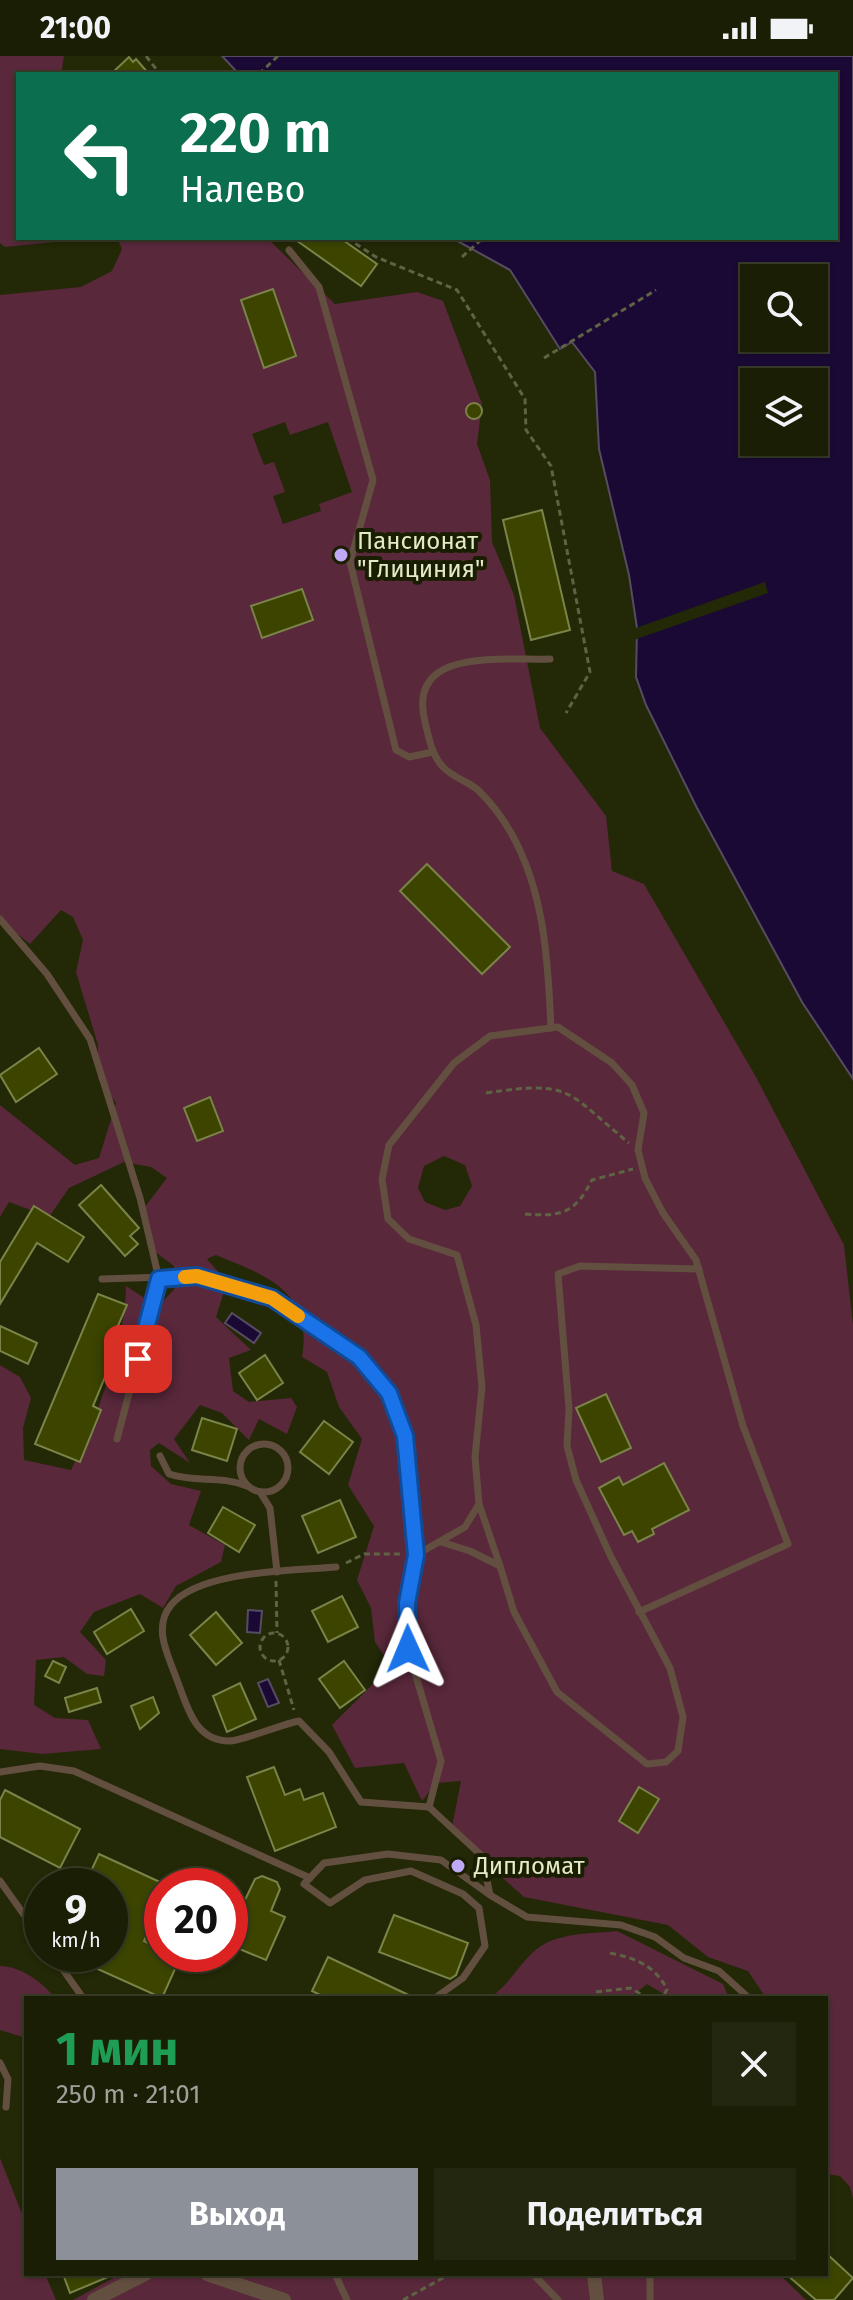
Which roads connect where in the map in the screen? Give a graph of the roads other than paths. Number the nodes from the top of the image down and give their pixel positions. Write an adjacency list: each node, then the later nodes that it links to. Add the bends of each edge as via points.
1 (289, 250): 3 (lane, via 319,287 373,480 350,562 396,750 409,757)
2 (550, 659): 3 (lane, via 453,663 438,670 422,709)
3 (433, 752): 5 (lane, via 443,768 479,791 506,823 530,876 548,948)
4 (0, 919): 8 (lane, via 47,974 90,1039 140,1198)
5 (551, 1028): 6 (lane, via 566,1031 612,1063 632,1085 644,1113 638,1150 645,1178); 13 (lane, via 490,1036 454,1063 389,1145 382,1179 388,1219 409,1239 457,1255 476,1325 482,1387 475,1457)
6 (699, 1269): 19 (lane, via 743,1426 788,1544); 19 (lane, via 580,1266 558,1274 567,1446 576,1480)
7 (102, 1279): 8 (lane)
8 (159, 1279): 9 (lane); 15 (lane, via 197,1276 272,1298 359,1357 389,1393 405,1436)
9 (117, 1439)
10 (160, 1456): 11 (lane, via 169,1474 189,1481 225,1477)
11 (249, 1487): 12 (lane); 12 (lane, via 241,1476 245,1452 268,1443 287,1459 288,1471 283,1483)
12 (260, 1492): 18 (lane, via 270,1508)
13 (479, 1504): 14 (lane, via 465,1527); 16 (lane)
14 (441, 1542): 15 (lane); 16 (lane)
15 (416, 1555): 21 (lane, via 407,1603 408,1649 441,1761)
16 (500, 1566): 19 (lane, via 514,1612 557,1692 647,1764 666,1762 678,1751 683,1717 670,1668)
17 (336, 1567): 18 (lane)
18 (277, 1572): 21 (lane, via 196,1587 171,1605 162,1624 164,1650 187,1713 206,1734 229,1741 299,1721 329,1752 361,1802)
19 (639, 1612)
20 (0, 1772): 22 (lane, via 40,1766 74,1771)
21 (429, 1807): 24 (lane, via 482,1856)
22 (310, 1878): 24 (lane, via 324,1863 388,1854 441,1860); 28 (lane, via 304,1884 330,1903 365,1880 411,1871 463,1894 479,1908 485,1946 463,1978)
23 (0, 1881): 25 (lane)
24 (490, 1895): 29 (lane, via 527,1917 621,1925 655,1937 684,1958 719,1971)
25 (24, 1915)
26 (65, 1972): 27 (lane)
27 (82, 1996)
28 (438, 1996)
29 (747, 1996)
30 (0, 2063): 31 (lane, via 8,2079)
31 (6, 2107)
32 (141, 2276): 38 (street)
33 (214, 2276): 39 (street)
34 (336, 2276): 40 (lane)
35 (535, 2276): 41 (lane)
36 (594, 2276): 42 (street)
37 (650, 2276): 43 (lane)
38 (94, 2300)
39 (284, 2300)
40 (347, 2300)
41 (558, 2300)
42 (597, 2300)
43 (650, 2300)

